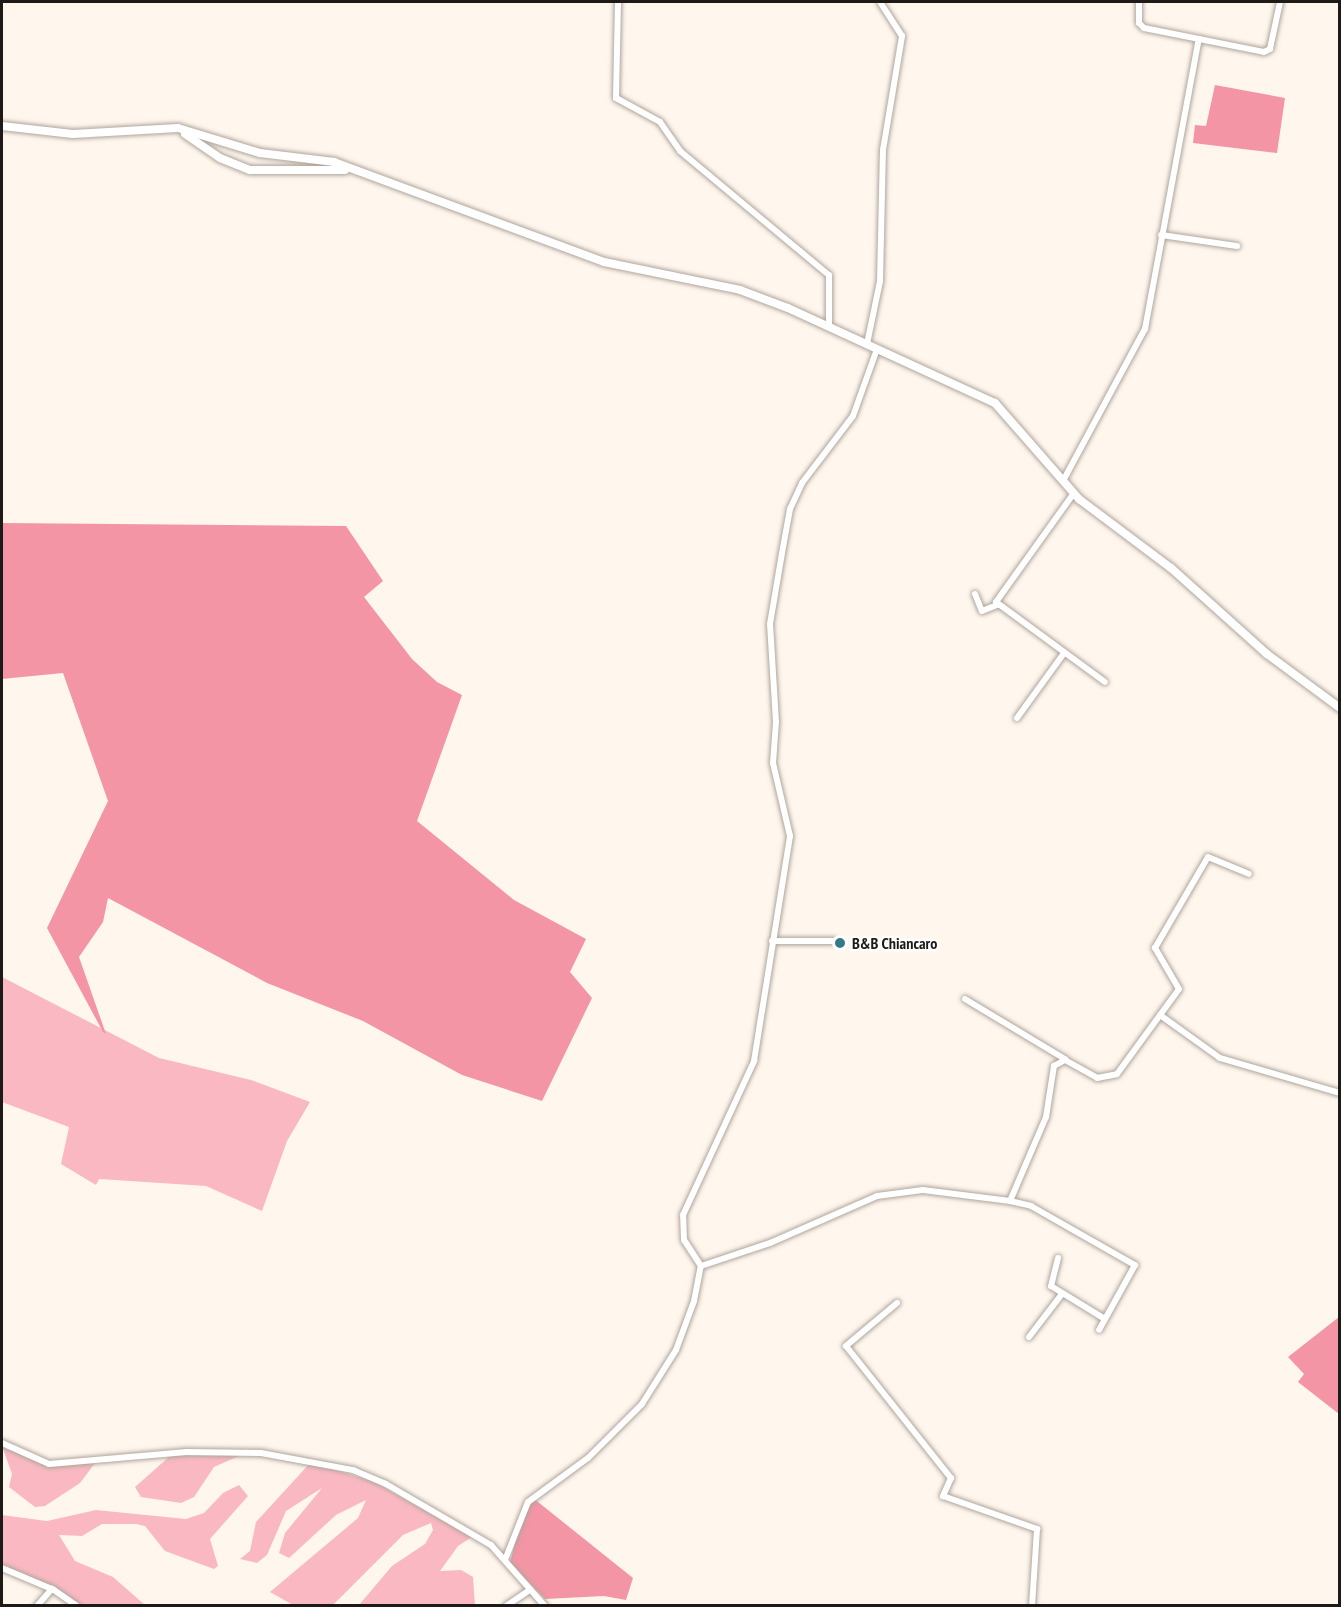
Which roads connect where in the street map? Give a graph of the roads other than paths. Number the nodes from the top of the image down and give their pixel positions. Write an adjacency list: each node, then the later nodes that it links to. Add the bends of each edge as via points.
1 (618, 2): 11 (street, via 616,98 660,122 683,154 829,275)
2 (880, 2): 12 (street, via 902,36 882,160 880,281)
3 (1139, 2): 5 (street, via 1142,27)
4 (1280, 2): 5 (street, via 1268,51)
5 (1198, 39): 9 (street)
6 (2, 126): 7 (street, via 73,134)
7 (171, 128): 8 (street, via 260,153 315,159); 8 (street, via 250,170)
8 (360, 172): 11 (street, via 604,262 740,290)
9 (1161, 234): 10 (street); 14 (street, via 1145,329)
10 (1237, 246)
11 (829, 327): 12 (street)
12 (867, 344): 13 (street)
13 (877, 349): 14 (street, via 995,403); 24 (street, via 853,416 795,499 776,588 770,624 773,770 790,836)
14 (1063, 481): 15 (street)
15 (1074, 492): 17 (street, via 996,599); 20 (street, via 1171,568 1267,654)
16 (975, 594): 17 (street, via 982,611)
17 (997, 605): 18 (street)
18 (1064, 653): 19 (street); 21 (street)
19 (1105, 682)
20 (1340, 708)
21 (1017, 718)
22 (1249, 874): 26 (street, via 1208,857 1155,948 1180,986)
23 (835, 941): 24 (street)
24 (772, 942): 31 (street, via 754,1061 683,1215 684,1240)
25 (965, 999): 27 (street)
26 (1160, 1015): 27 (street, via 1113,1078 1097,1078); 28 (street, via 1220,1058)
27 (1065, 1060): 29 (street, via 1054,1066 1046,1117)
28 (1340, 1094)
29 (1010, 1201): 31 (street, via 923,1190 877,1196 770,1243); 34 (street, via 1030,1206 1136,1265)
30 (1058, 1258): 32 (street, via 1050,1280)
31 (701, 1266): 38 (street, via 676,1350 659,1380 628,1423 528,1502)
32 (1062, 1294): 34 (street); 36 (street)
33 (897, 1303): 46 (street, via 846,1346 951,1478 943,1496 1037,1529)
34 (1105, 1319): 35 (street)
35 (1099, 1330)
36 (1029, 1337)
37 (2, 1443): 38 (street, via 49,1464 64,1465 186,1452 261,1453 327,1463 386,1484 490,1545)
38 (505, 1560): 41 (street)
39 (2, 1568): 40 (street)
40 (52, 1589): 42 (street); 43 (street)
41 (530, 1590): 44 (street); 45 (street)
42 (38, 1605)
43 (77, 1605)
44 (506, 1605)
45 (545, 1605)
46 (1032, 1605)

